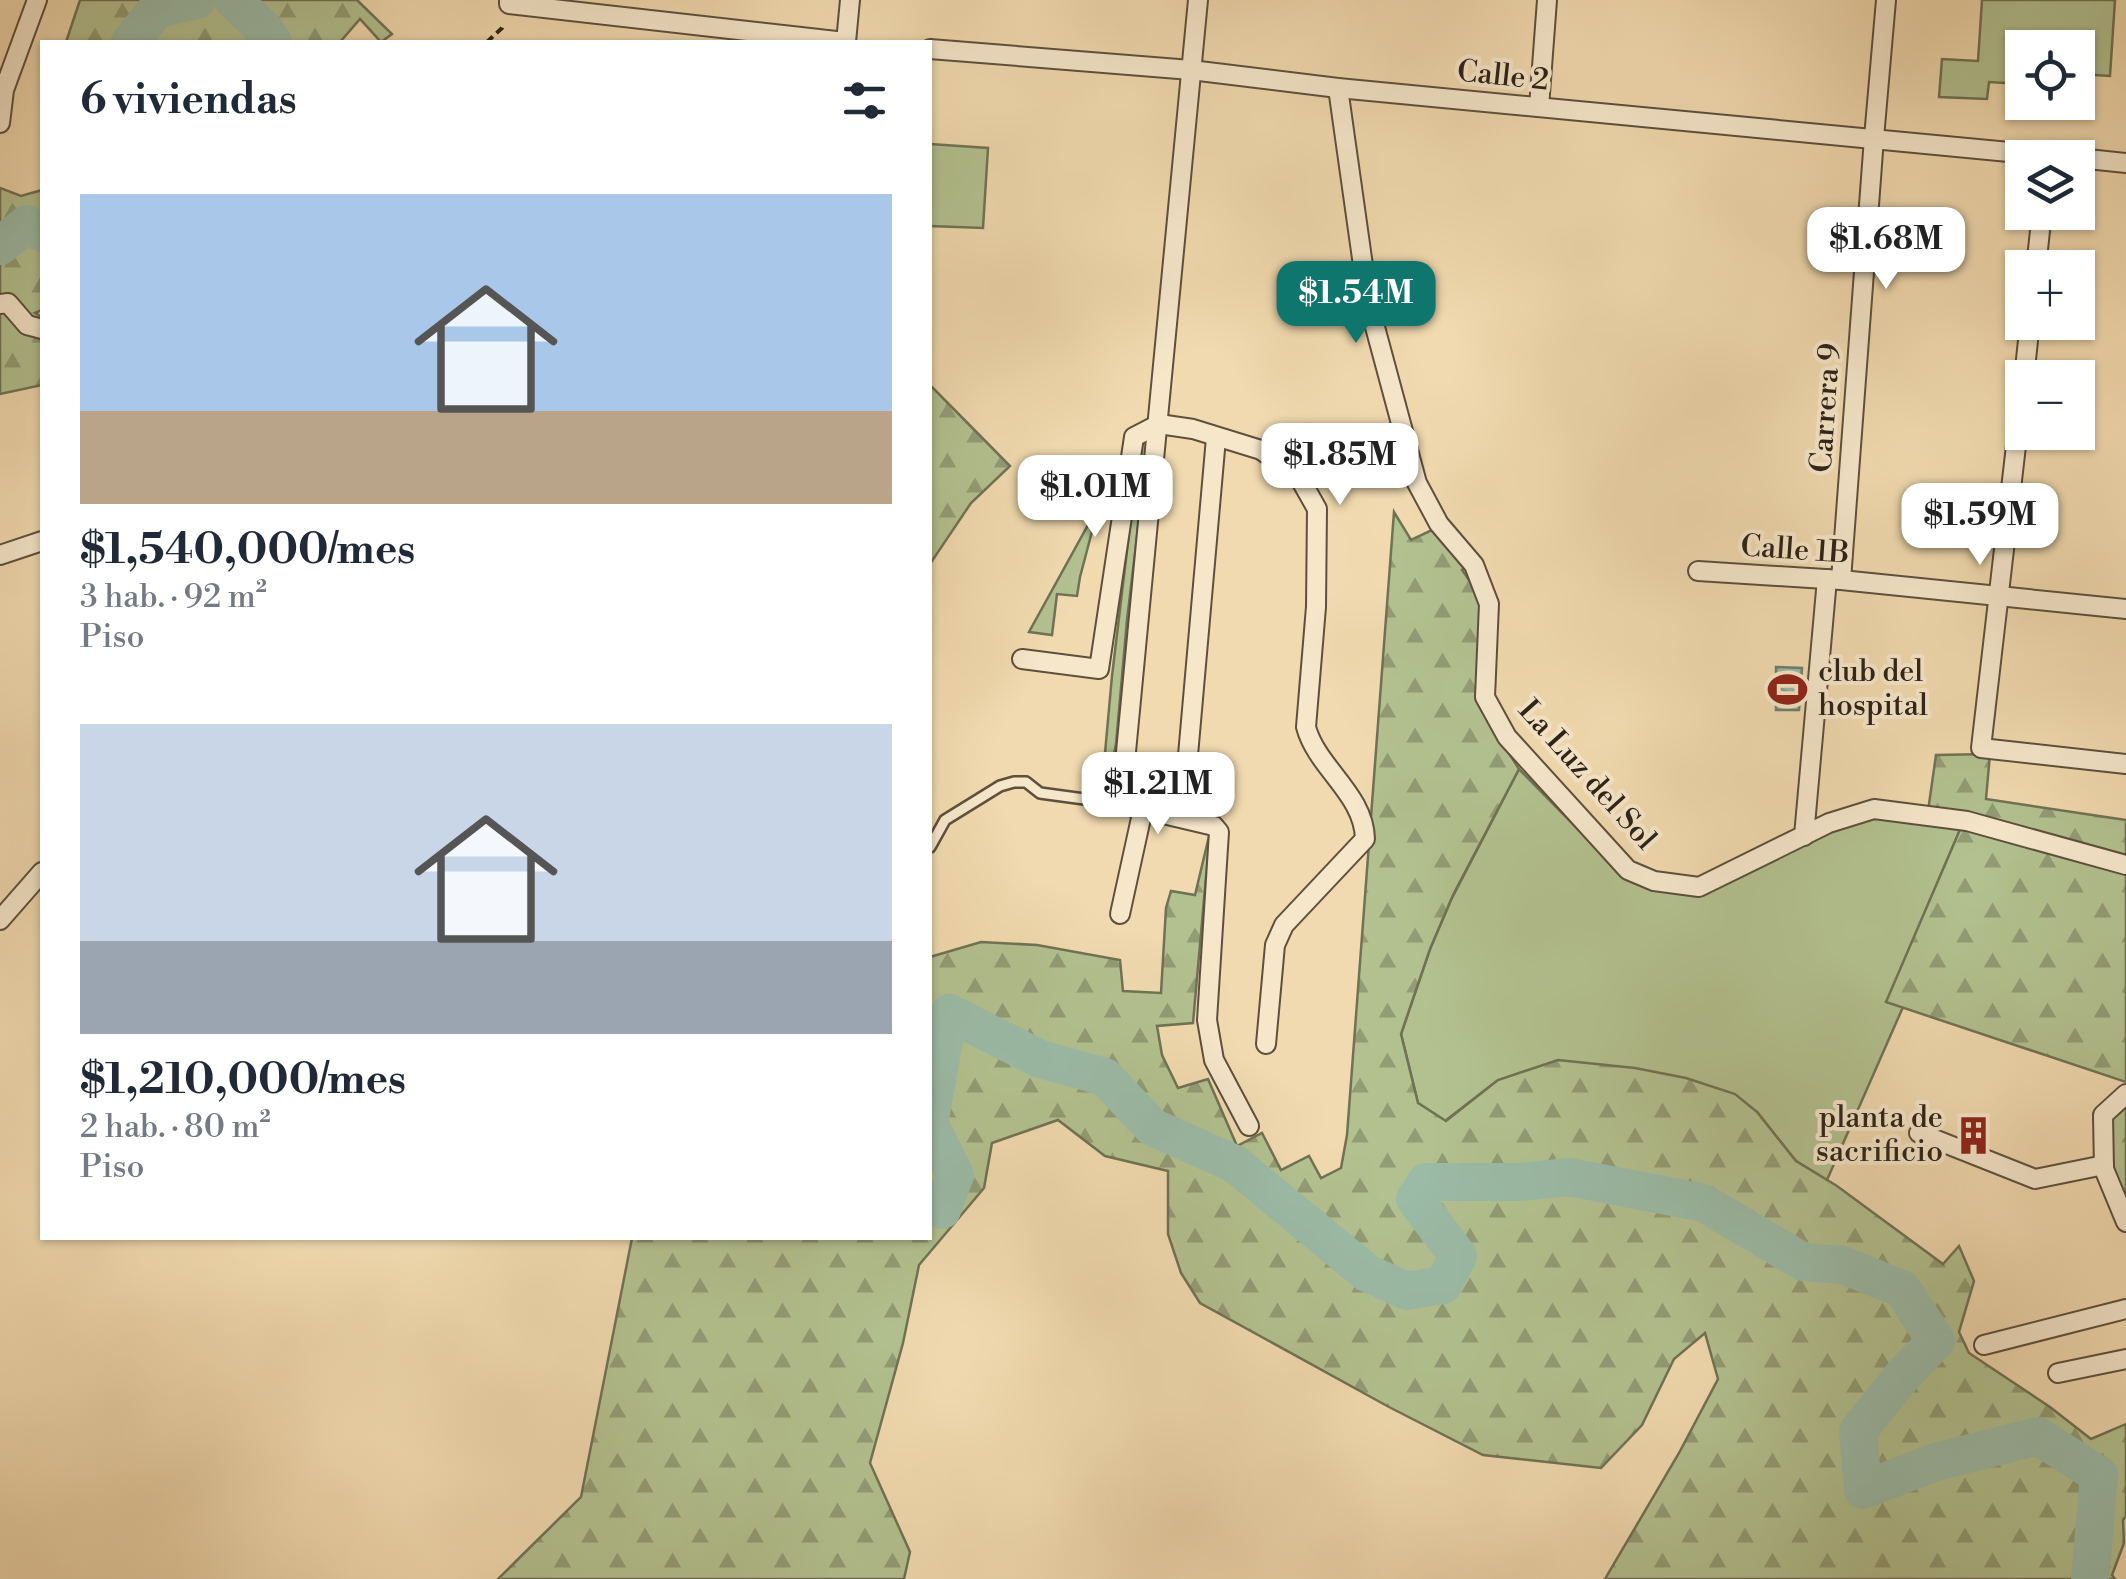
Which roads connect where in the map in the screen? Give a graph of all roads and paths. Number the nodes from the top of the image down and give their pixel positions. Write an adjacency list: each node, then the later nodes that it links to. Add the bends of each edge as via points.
1 (36, 0): 14 (street, via 4,90)
2 (850, 0): 9 (street)
3 (1198, 0): 11 (street)
4 (1547, 0): 13 (street)
5 (1886, 0): 15 (street, Carrera 9)
6 (509, 2): 7 (path, via 502,28); 8 (street)
7 (488, 40)
8 (829, 40)
9 (846, 40)
10 (932, 49): 11 (street, Calle 2)
11 (1192, 70): 12 (street, Calle 2); 21 (street)
12 (1338, 88): 13 (street, Calle 2); 35 (street, La Luz del Sol, via 1368,301 1417,483 1439,524 1474,565 1489,604 1485,697 1507,737 1628,870 1654,882 1699,886)
13 (1539, 107): 15 (street, Calle 2)
14 (0, 123)
15 (1874, 138): 16 (street, Calle 2); 27 (street, Carrera 9)
16 (2005, 151)
17 (2095, 160): 18 (street, Calle 2)
18 (2126, 163)
19 (0, 304): 20 (street)
20 (40, 328)
21 (1159, 424): 22 (street); 30 (street, via 1134,437 1100,669); 33 (street)
22 (1216, 438): 32 (street); 41 (street, via 1261,450 1298,477 1316,509 1306,727 1365,825 1365,839 1284,925 1275,946)
23 (2016, 450): 28 (street)
24 (40, 542): 25 (street)
25 (0, 555)
26 (1698, 570): 27 (street, Calle 1B)
27 (1834, 580): 28 (street, Calle 1B); 35 (street, Carrera 9)
28 (2000, 598): 29 (street, Calle 1B); 31 (street, via 1981,748)
29 (2126, 609)
30 (1022, 659)
31 (2126, 764)
32 (1186, 778)
33 (1121, 804): 34 (street); 36 (lane, via 1040,794 1026,782 1014,782 945,820)
34 (1143, 809): 39 (street); 43 (street, via 1219,832 1207,1020 1214,1060)
35 (1804, 836): 37 (street, La Luz del Sol, via 1874,809 1967,821)
36 (932, 843)
37 (2126, 865)
38 (40, 874): 40 (street)
39 (1120, 914)
40 (0, 920)
41 (1266, 1044)
42 (2126, 1094): 45 (street, via 2103,1115)
43 (1249, 1126)
44 (1919, 1133): 45 (street, via 2035,1179)
45 (2104, 1165): 46 (street)
46 (2126, 1222)
47 (2126, 1309): 48 (street)
48 (1984, 1344)
49 (2126, 1359): 50 (street)
50 (2058, 1373)

